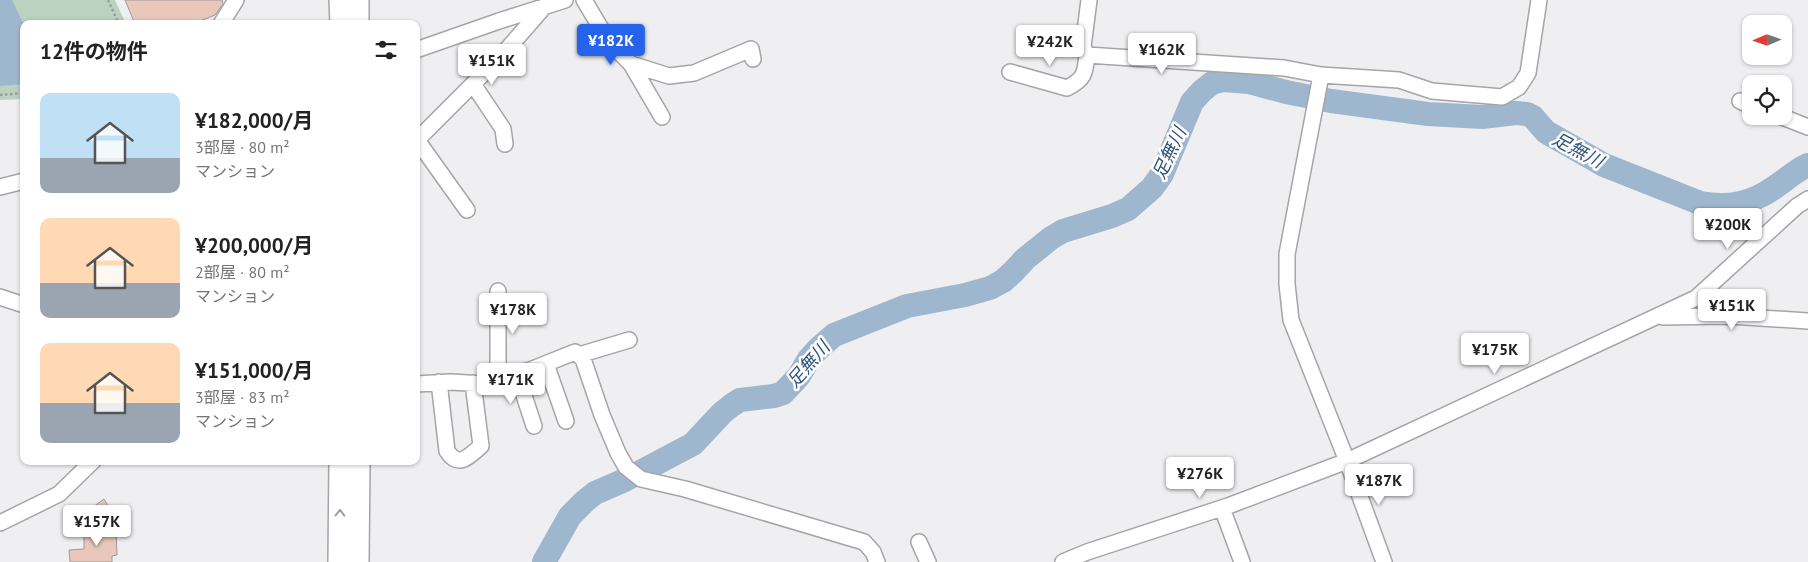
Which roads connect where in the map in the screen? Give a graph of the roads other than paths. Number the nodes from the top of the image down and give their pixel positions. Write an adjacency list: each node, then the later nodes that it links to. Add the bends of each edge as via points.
1 (236, 0): 9 (street)
2 (340, 0): 10 (main road)
3 (358, 0): 11 (main road)
4 (565, 0): 8 (street)
5 (584, 0): 15 (street, via 609,42)
6 (1089, 0): 13 (street, via 1083,47)
7 (1539, 0): 17 (street, via 1528,74 1519,87 1502,97 1432,91 1400,80)
8 (547, 3): 12 (street); 18 (street)
9 (224, 20)
10 (341, 20)
11 (358, 20)
12 (420, 49)
13 (1087, 55): 16 (street, via 1085,73 1067,88); 17 (street, via 1284,68)
14 (753, 58): 15 (street, via 751,49 694,73 669,76)
15 (631, 64): 19 (street)
16 (1010, 72)
17 (1321, 75): 44 (street, via 1287,254 1287,284 1291,320)
18 (473, 84): 22 (street); 23 (street, via 503,129)
19 (662, 117)
20 (1792, 121): 21 (street)
21 (1808, 127)
22 (420, 138)
23 (505, 144)
24 (420, 145): 28 (street)
25 (20, 182): 26 (street)
26 (0, 187)
27 (1808, 199): 32 (street, via 1696,298)
28 (467, 210)
29 (498, 291): 38 (street)
30 (0, 297): 31 (street)
31 (20, 304)
32 (1656, 317): 33 (street, via 1730,316); 44 (street)
33 (1808, 321)
34 (629, 340): 35 (street)
35 (579, 355): 36 (street, via 575,352); 53 (street, via 618,453 626,467 641,479 864,542 874,552)
36 (546, 364): 37 (street); 42 (street)
37 (517, 374): 38 (street); 43 (street)
38 (498, 380): 40 (street)
39 (439, 382): 40 (street); 40 (street, via 447,451 456,460 467,459 481,446); 41 (street)
40 (473, 383)
41 (420, 384)
42 (566, 421)
43 (534, 426)
44 (1347, 461): 48 (street); 57 (street)
45 (89, 465): 49 (street, via 59,494)
46 (340, 465): 51 (main road, one-way to 46)
47 (359, 465): 52 (main road)
48 (1222, 508): 55 (street); 56 (street)
49 (0, 523)
50 (919, 542): 54 (street)
51 (339, 562)
52 (358, 562)
53 (877, 562)
54 (928, 562)
55 (1062, 562)
56 (1242, 562)
57 (1384, 562)

